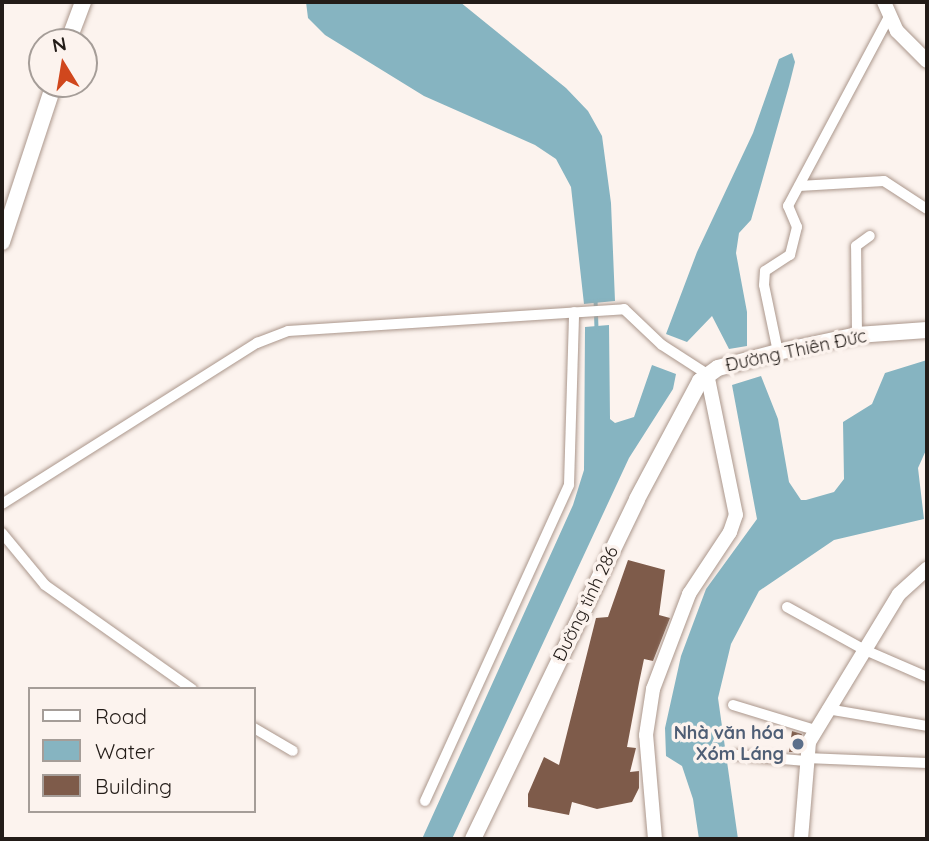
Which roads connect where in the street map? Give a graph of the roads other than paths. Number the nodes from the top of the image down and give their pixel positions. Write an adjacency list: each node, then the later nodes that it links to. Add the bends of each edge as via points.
1 (83, 2): 4 (main road)
2 (884, 2): 3 (street)
3 (889, 17): 5 (street, via 897,32); 7 (street)
4 (73, 28)
5 (927, 61)
6 (49, 98): 10 (main road)
7 (799, 186): 8 (street, via 884,181); 14 (street, via 788,206 797,227 790,255 770,266 763,278)
8 (927, 209)
9 (870, 236): 13 (street, via 856,247)
10 (2, 242)
11 (579, 311): 15 (street, via 621,308 662,345); 16 (street, via 288,331 257,343); 32 (street, via 569,485)
12 (927, 330): 13 (main road, Đường Thiên Đức)
13 (857, 335): 14 (main road, Đường Thiên Đức)
14 (778, 352): 15 (main road, Đường Thiên Đức)
15 (707, 374): 33 (main road, Đường tỉnh 286, via 636,499); 34 (street, via 736,514 730,532 690,594 653,689 646,735)
16 (2, 504)
17 (2, 533): 22 (street, via 45,585)
18 (927, 569): 20 (street, via 899,594)
19 (787, 607): 20 (street)
20 (865, 650): 21 (street); 24 (street)
21 (927, 677)
22 (188, 687)
23 (733, 705): 27 (street)
24 (827, 709): 25 (street); 27 (street)
25 (927, 726)
26 (256, 729): 28 (street)
27 (815, 730): 30 (street)
28 (293, 751)
29 (736, 755): 30 (street)
30 (806, 760): 31 (street); 35 (street)
31 (927, 763)
32 (425, 801)
33 (473, 839)
34 (655, 839)
35 (801, 839)

